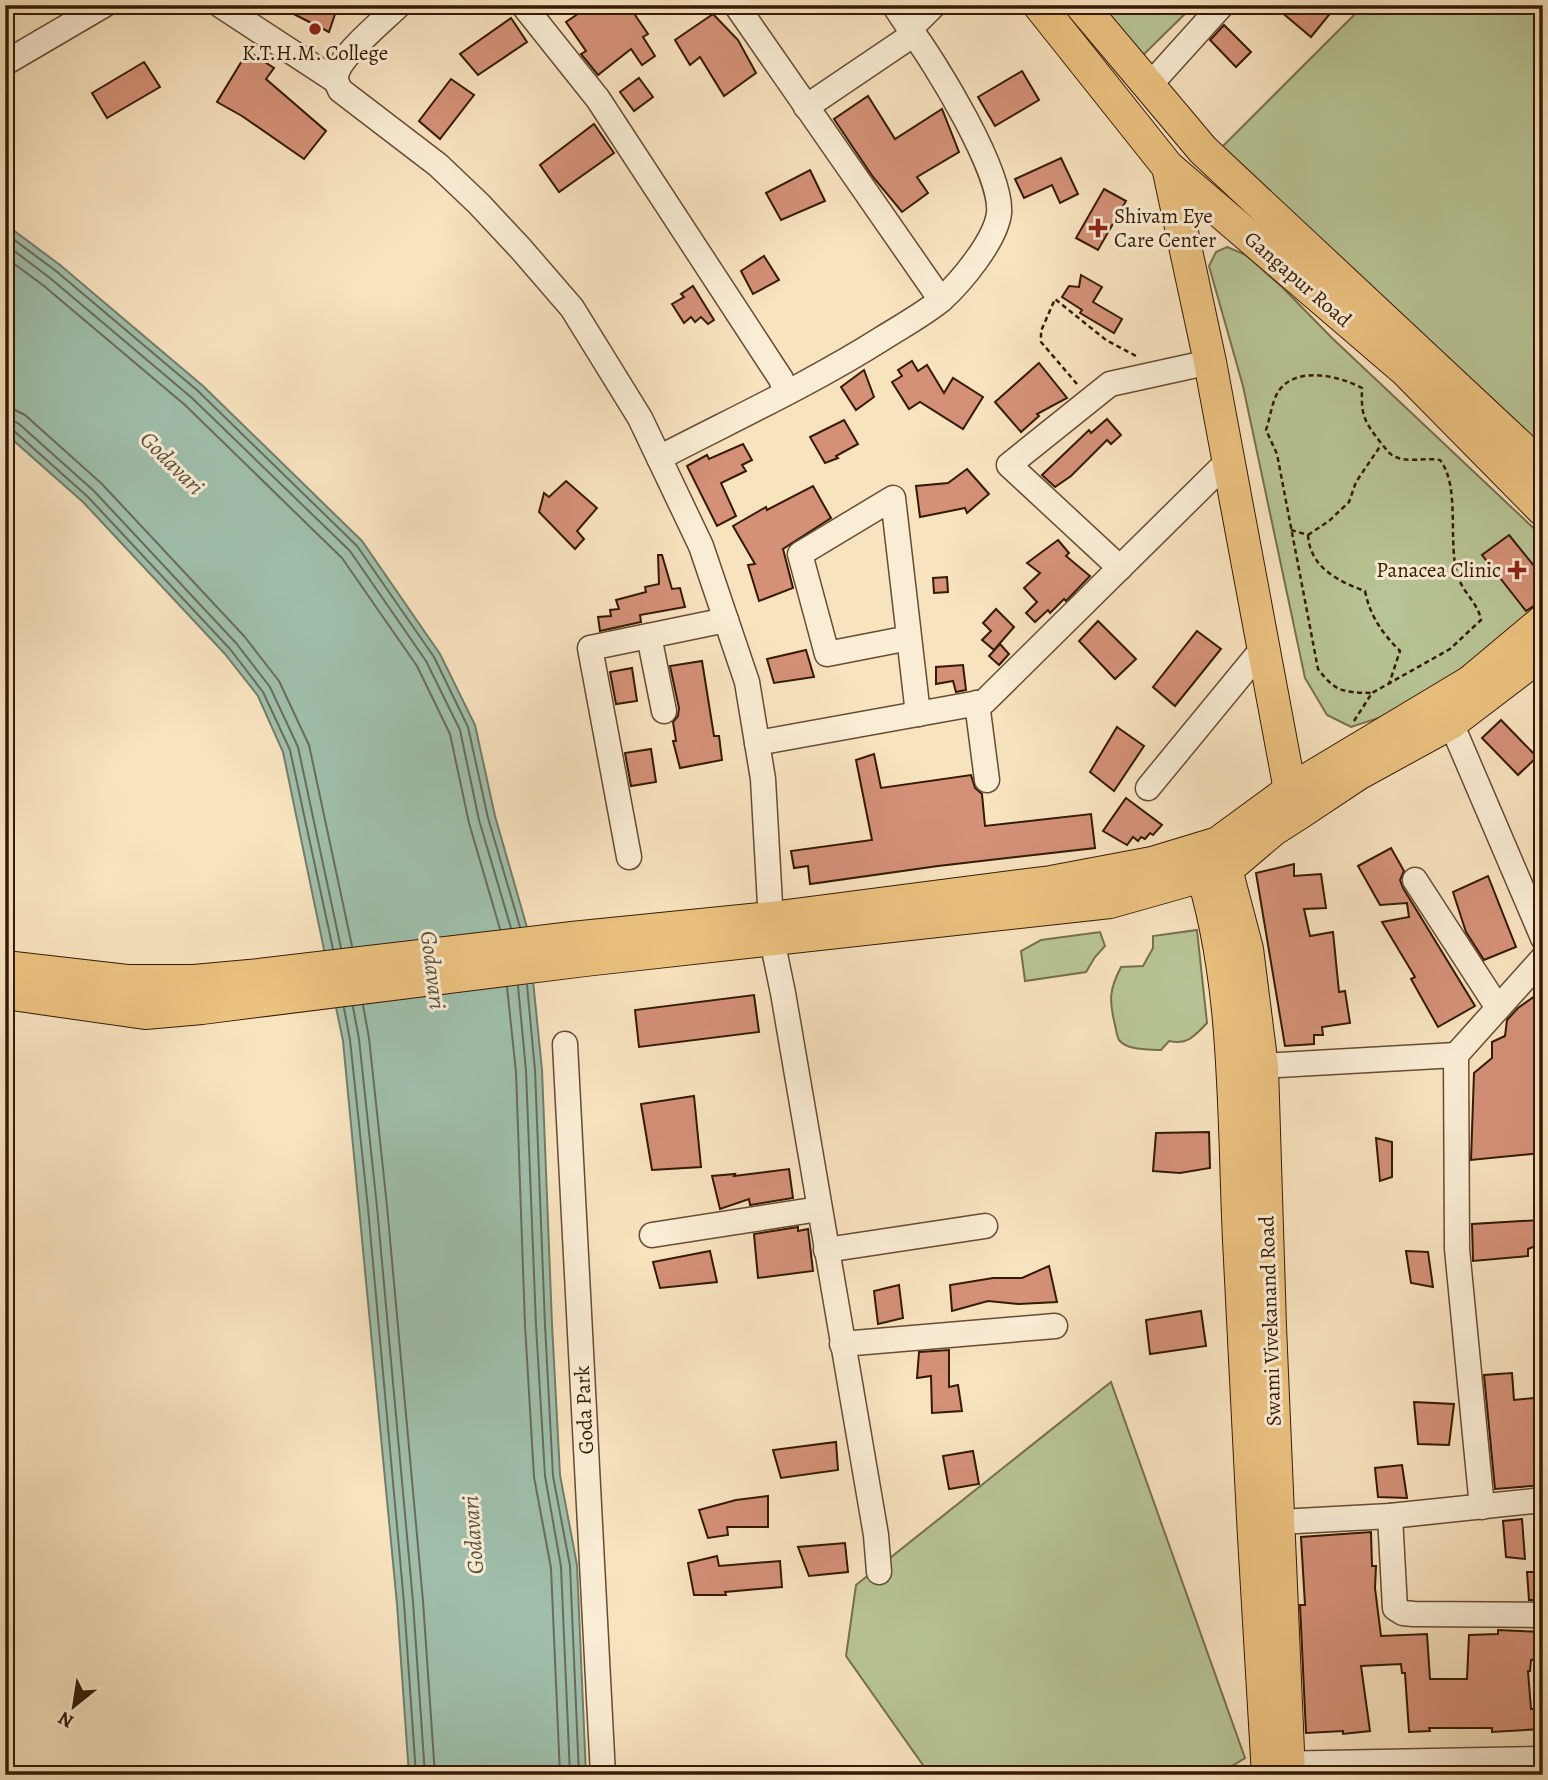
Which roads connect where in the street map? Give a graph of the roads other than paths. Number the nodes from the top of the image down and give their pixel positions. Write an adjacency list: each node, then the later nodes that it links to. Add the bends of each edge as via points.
1 (104, 5): 12 (street)
2 (220, 5): 13 (street)
3 (399, 5): 13 (street, via 347,56)
4 (523, 5): 19 (street, via 598,99)
5 (736, 5): 15 (street)
6 (894, 5): 11 (street)
7 (934, 5): 11 (street)
8 (1039, 5): 16 (main road, Gangapur Road)
9 (1081, 5): 14 (main road, Gangapur Road)
10 (1222, 5): 14 (street)
11 (912, 31): 15 (street); 17 (street, via 935,62 993,175 999,212 990,239)
12 (5, 63)
13 (336, 81): 20 (street, via 340,90 438,165 479,204 572,308 640,418)
14 (1149, 87): 22 (main road, Gangapur Road, via 1203,150)
15 (806, 107): 17 (street)
16 (1168, 167): 18 (main road); 23 (main road, Gangapur Road, via 1405,370)
17 (941, 300): 19 (street, via 839,366)
18 (1210, 362): 21 (main road); 24 (street, via 1110,384 1009,465)
19 (786, 393): 20 (street)
20 (659, 458): 25 (street, via 701,546)
21 (1228, 461): 24 (street); 29 (main road)
22 (1543, 468)
23 (1543, 510)
24 (1120, 568): 31 (street, via 984,702)
25 (726, 620): 27 (street); 35 (street, via 747,682)
26 (1543, 621): 38 (main road, via 1470,682)
27 (649, 636): 32 (street); 39 (street, via 590,648)
28 (909, 638): 28 (street, via 899,549 893,498 800,554 827,654); 33 (street)
29 (1263, 648): 37 (street); 38 (main road)
30 (1543, 653): 34 (main road)
31 (977, 703): 33 (street); 36 (street)
32 (664, 710)
33 (918, 714): 35 (street)
34 (1451, 723): 38 (main road, via 1358,774); 43 (street)
35 (757, 743): 42 (street)
36 (987, 780)
37 (1148, 788)
38 (1294, 802): 40 (main road, via 1273,830)
39 (629, 856)
40 (1211, 860): 42 (main road, via 1110,902); 51 (main road, Swami Vivekanand Road, via 1247,949)
41 (1415, 880): 48 (street)
42 (771, 929): 44 (main road); 52 (street)
43 (1543, 938)
44 (579, 949): 46 (main road, via 194,981 127,981); 47 (main road, via 145,1013)
45 (1543, 958): 48 (street)
46 (5, 967)
47 (5, 993)
48 (1498, 1008): 50 (street)
49 (565, 1044): 66 (street, Goda Park)
50 (1456, 1055): 51 (street); 59 (street, via 1457,1249)
51 (1246, 1067): 61 (main road, Swami Vivekanand Road)
52 (819, 1209): 54 (street); 55 (street)
53 (985, 1226): 55 (street)
54 (652, 1235)
55 (826, 1250): 57 (street)
56 (1055, 1326): 57 (street)
57 (842, 1344): 62 (street)
58 (1543, 1500): 59 (street)
59 (1482, 1507): 60 (street)
60 (1390, 1516): 61 (street); 63 (street, via 1395,1608 1415,1614)
61 (1265, 1522): 65 (main road, Swami Vivekanand Road)
62 (879, 1572)
63 (1543, 1615)
64 (1543, 1759): 65 (street)
65 (1278, 1769)
66 (603, 1775)

